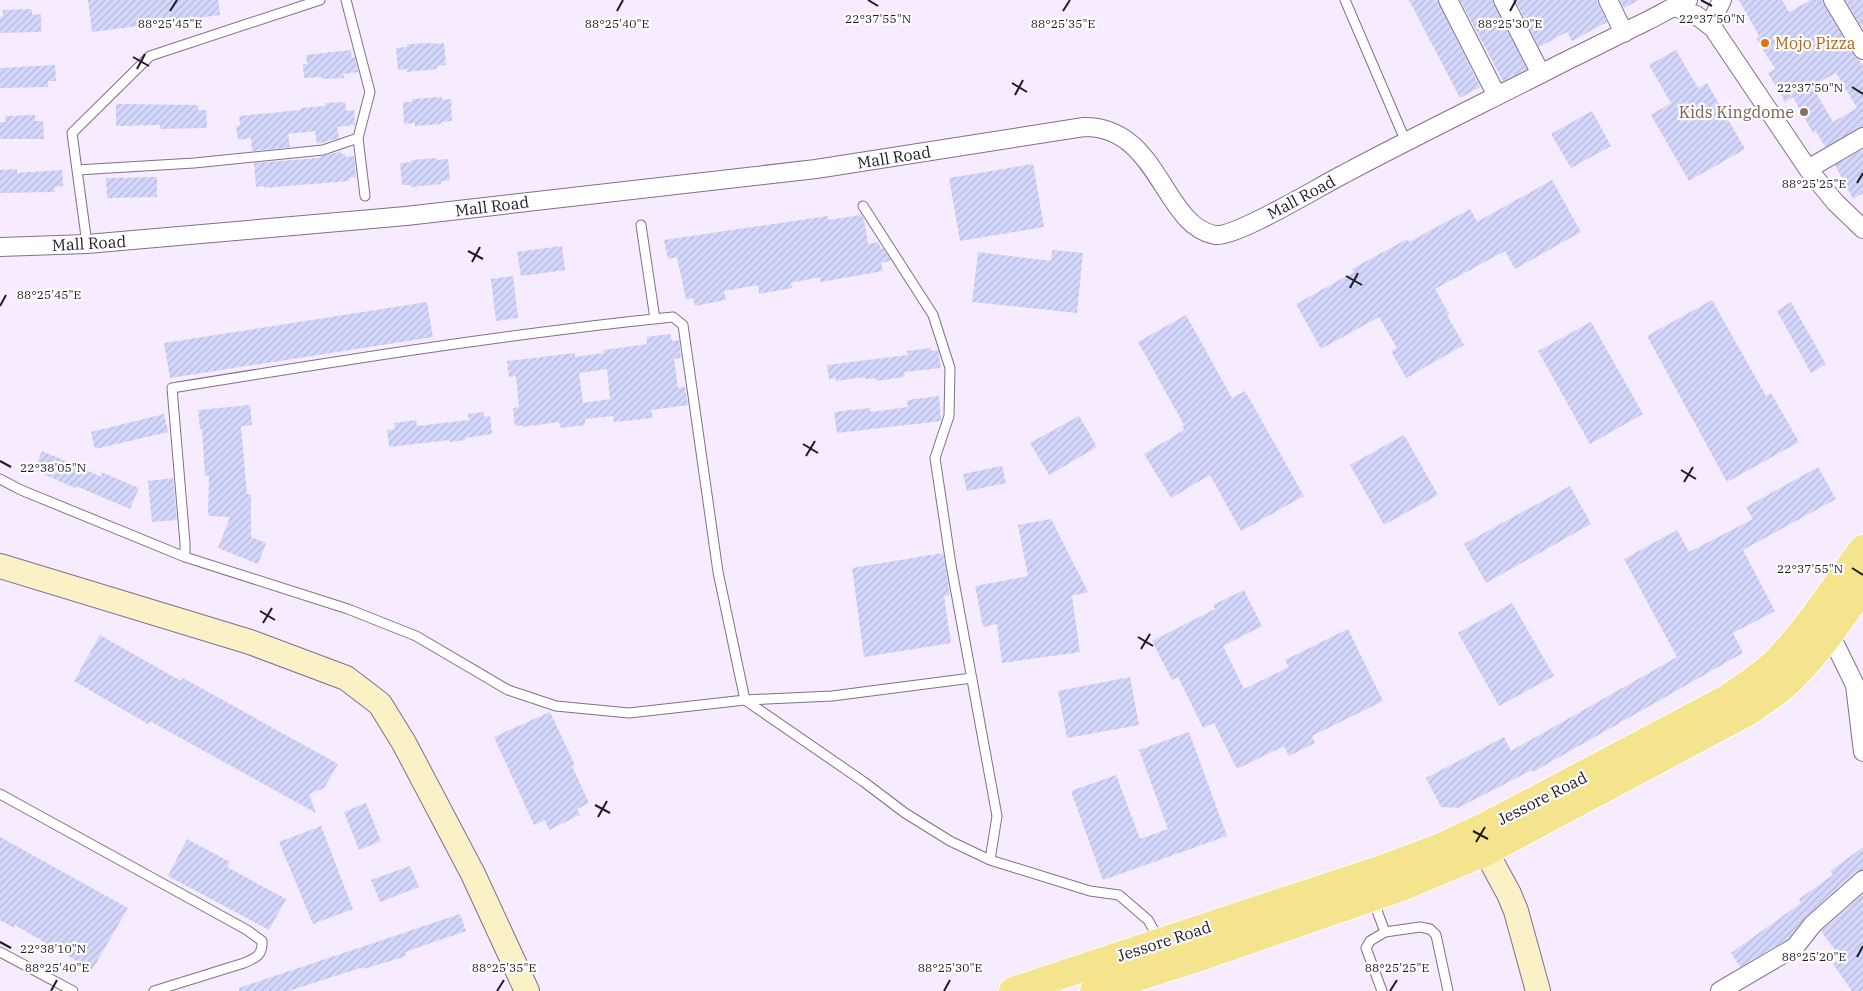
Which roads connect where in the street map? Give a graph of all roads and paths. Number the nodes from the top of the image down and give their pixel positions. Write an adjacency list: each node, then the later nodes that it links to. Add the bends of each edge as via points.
1 (320, 0): 20 (lane, via 150,56 72,134)
2 (346, 0): 16 (lane, via 370,92)
3 (1344, 0): 18 (lane)
4 (1448, 0): 15 (street)
5 (1504, 0): 14 (street)
6 (1608, 0): 12 (street)
7 (1722, 0): 10 (street, via 1714,16)
8 (1833, 0): 11 (street)
9 (1681, 3): 10 (street); 12 (street, Mall Road)
10 (1713, 28): 19 (street)
11 (1858, 31): 13 (street)
12 (1624, 32): 14 (street, Mall Road)
13 (1863, 50)
14 (1541, 74): 15 (street, Mall Road)
15 (1497, 96): 18 (street, Mall Road)
16 (358, 138): 20 (lane, via 323,150 194,164); 21 (lane)
17 (1863, 138): 19 (street)
18 (1406, 142): 25 (street, Mall Road, via 1246,227 1223,235 1214,235 1194,224 1134,147 1106,129 1084,127 816,169 406,216)
19 (1808, 169): 24 (street)
20 (77, 170): 25 (lane)
21 (365, 196)
22 (863, 206): 34 (lane, via 933,315 950,368 949,416 935,458)
23 (641, 225): 27 (lane)
24 (1863, 229)
25 (87, 244): 26 (street, Mall Road)
26 (0, 247)
27 (655, 319): 30 (lane, via 569,328 172,388); 36 (lane, via 673,317 683,325 718,572)
28 (0, 479): 30 (lane)
29 (1863, 549): 39 (main road, Jessore Road, via 1793,644 1752,683 1527,806)
30 (185, 557): 36 (lane, via 348,609 416,636 508,690 556,706 629,713)
31 (0, 566): 48 (street, via 250,642 346,678 380,704 473,874)
32 (1863, 588): 33 (main road, Jessore Road)
33 (1830, 634): 35 (street); 39 (main road, Jessore Road, via 1782,687 1749,711)
34 (972, 678): 36 (lane, via 832,696); 40 (lane, via 997,816)
35 (1859, 691): 37 (street)
36 (745, 700): 40 (lane, via 905,813 950,841)
37 (1863, 752)
38 (0, 794): 47 (lane, via 262,941 263,949 258,956 244,963)
39 (1481, 841): 42 (main road, Jessore Road, via 1399,888); 44 (main road, Jessore Road, via 1441,847 1382,870); 53 (street, via 1516,911)
40 (990, 860): 44 (lane, via 1090,892 1119,895 1148,920)
41 (1863, 880): 54 (street, via 1813,924 1795,946)
42 (1372, 897): 43 (lane); 50 (main road, Jessore Road)
43 (1385, 932): 51 (lane, via 1370,941 1366,948); 52 (lane, via 1420,927 1430,929 1436,935)
44 (1162, 942): 49 (main road, Jessore Road)
45 (0, 952): 46 (lane)
46 (73, 991)
47 (154, 991)
48 (527, 991)
49 (1013, 991)
50 (1094, 991)
51 (1382, 991)
52 (1448, 991)
53 (1538, 991)
54 (1720, 991)

